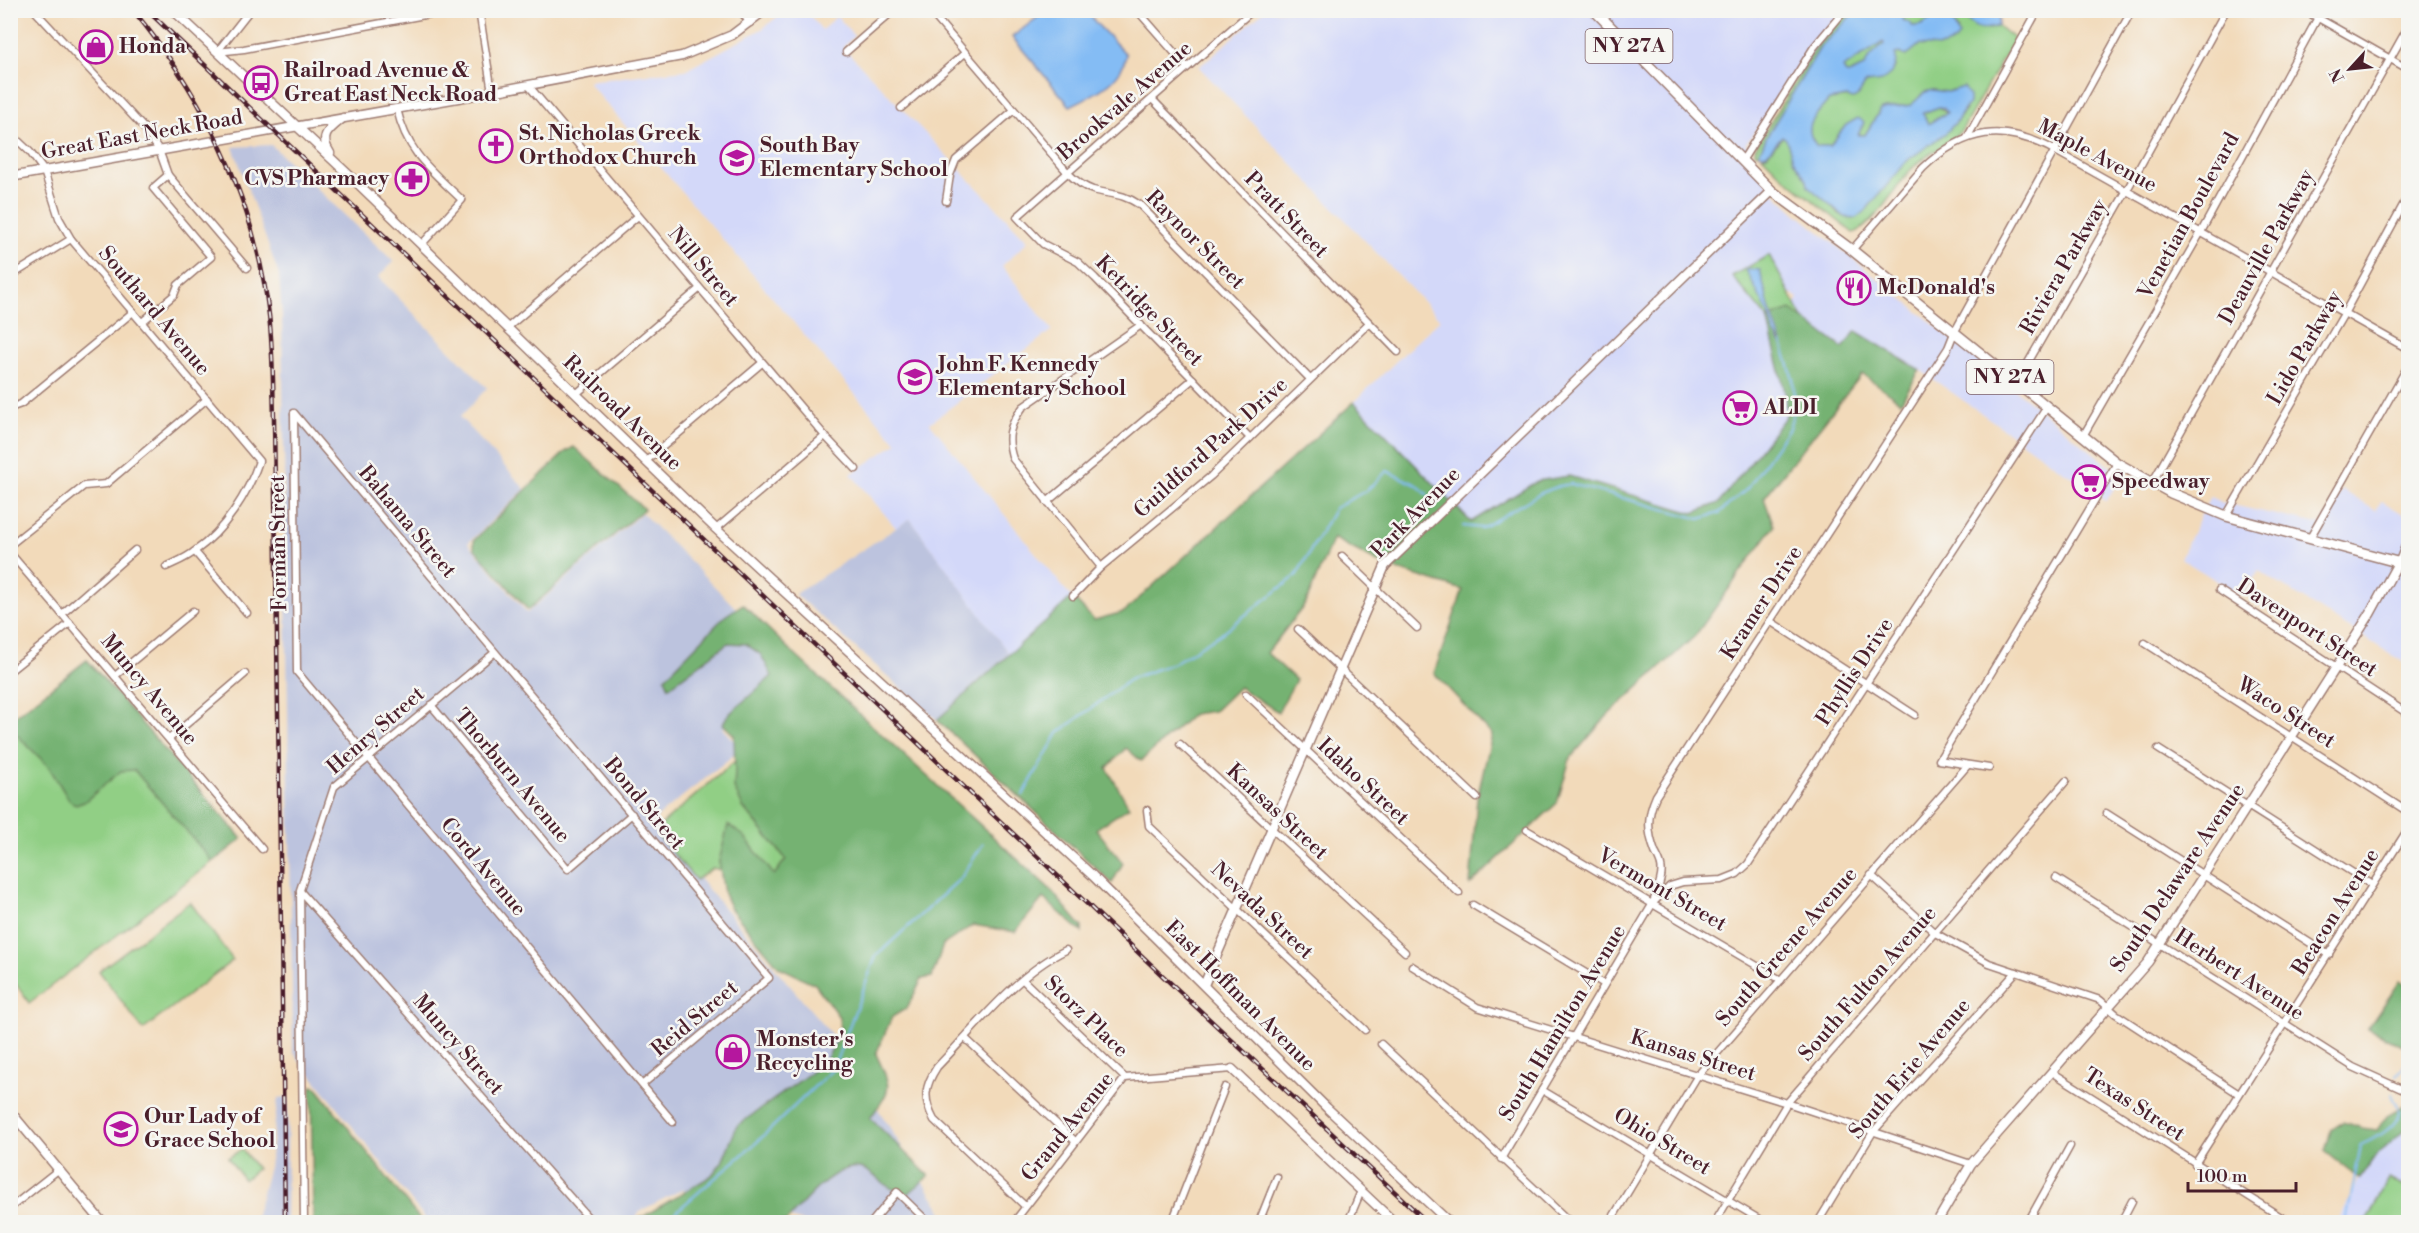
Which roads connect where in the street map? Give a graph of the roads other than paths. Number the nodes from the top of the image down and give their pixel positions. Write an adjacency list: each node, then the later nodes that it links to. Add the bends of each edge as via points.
1 (34, 10): 38 (street, via 144,128)
2 (173, 10): 22 (main road, Railroad Avenue)
3 (250, 10): 22 (street)
4 (451, 10): 22 (street)
5 (479, 10): 29 (street)
6 (740, 10): 20 (street)
7 (765, 10): 20 (main road, Great East Neck Road)
8 (894, 10): 23 (street)
9 (929, 10): 24 (street, Raynor Street)
10 (1137, 10): 26 (street)
11 (1253, 10): 26 (street, Brookvale Avenue)
12 (1594, 10): 40 (main road, NY 27A)
13 (1845, 10): 40 (street, via 1814,47)
14 (2038, 10): 37 (street)
15 (2132, 10): 39 (street, Kramer Drive)
16 (2226, 10): 46 (street, Riviera Parkway)
17 (2304, 10): 19 (street)
18 (2322, 10): 19 (street, Venetian Boulevard)
19 (2318, 18): 25 (street); 52 (street, Venetian Boulevard)
20 (750, 23): 28 (main road, Great East Neck Road, via 682,56)
21 (2409, 27): 25 (street, Deauville Parkway)
22 (217, 52): 35 (main road, Railroad Avenue)
23 (846, 52)
24 (966, 53): 31 (street); 33 (street, Raynor Street)
25 (2391, 59): 27 (street); 57 (street, Deauville Parkway)
26 (1187, 67): 30 (street, Brookvale Avenue)
27 (2409, 69)
28 (528, 85): 29 (main road, Great East Neck Road); 50 (street, Nill Street)
29 (492, 92): 32 (main road, Great East Neck Road)
30 (1152, 99): 43 (street, Brookvale Avenue); 63 (street, Pratt Street)
31 (901, 108)
32 (397, 109): 34 (main road, Great East Neck Road); 54 (street, via 402,130 418,157 462,200)
33 (1014, 110): 43 (street, Raynor Street); 49 (street, via 956,160)
34 (343, 118): 35 (main road, Great East Neck Road); 41 (main road, via 324,138)
35 (296, 126): 38 (main road, Great East Neck Road); 41 (main road, Railroad Avenue)
36 (10, 133): 42 (street)
37 (1967, 139): 39 (street, Maple Avenue, via 2015,134); 55 (street, Maple Avenue, via 1923,168)
38 (159, 150): 42 (main road, Great East Neck Road); 44 (street)
39 (2054, 150): 46 (street, Maple Avenue); 66 (street, Kramer Drive)
40 (1742, 161): 47 (main road, NY 27A)
41 (338, 164): 54 (main road, Railroad Avenue)
42 (44, 171): 45 (main road, Great East Neck Road); 53 (street, Southard Avenue, via 59,218)
43 (1068, 173): 51 (street, Brookvale Avenue); 72 (street, Raynor Street, via 1093,190 1126,196 1140,205)
44 (168, 175): 56 (street); 62 (street, via 153,188 211,256)
45 (10, 177)
46 (2127, 190): 52 (street, Maple Avenue); 73 (street, Riviera Parkway)
47 (1772, 191): 55 (main road, NY 27A); 100 (main road, Park Avenue, via 1385,566)
48 (2409, 196): 61 (street, Lido Parkway)
49 (946, 201)
50 (638, 216): 59 (street, Nill Street); 65 (street)
51 (1017, 217): 64 (street, Ketridge Street, via 1043,244 1078,262)
52 (2201, 232): 57 (street, Maple Avenue); 80 (street, Venetian Boulevard)
53 (71, 239): 58 (street); 60 (street, Southard Avenue)
54 (422, 244): 65 (main road, Railroad Avenue)
55 (1852, 250): 66 (main road, NY 27A)
56 (247, 268)
57 (2272, 272): 61 (street, Maple Avenue); 85 (street, Deauville Parkway)
58 (10, 273)
59 (699, 289): 69 (street, Nill Street); 74 (street)
60 (133, 312): 62 (street, Southard Avenue); 77 (street, via 21,404)
61 (2345, 312): 67 (street, Maple Avenue); 87 (street, Lido Parkway)
62 (142, 322): 75 (street, Southard Avenue)
63 (1369, 322): 68 (street, Pratt Street); 72 (street, Guildford Park Drive)
64 (1141, 325): 71 (street, Ketridge Street); 86 (street, via 1023,407 1015,417 1009,430 1012,459)
65 (507, 328): 74 (main road, Railroad Avenue)
66 (1954, 333): 73 (main road, NY 27A); 106 (street, Kramer Drive, via 1948,348)
67 (2409, 349)
68 (1398, 352)
69 (762, 363): 79 (street, Nill Street); 82 (street)
70 (2409, 366): 89 (street)
71 (1193, 379): 81 (street, Ketridge Street); 86 (street)
72 (1310, 379): 81 (street, Guildford Park Drive)
73 (2017, 382): 76 (main road, NY 27A)
74 (576, 394): 82 (main road, Railroad Avenue)
75 (207, 399): 91 (street, via 106,484 84,486); 93 (street, Southard Avenue, via 259,461 223,526)
76 (2047, 407): 80 (main road, NY 27A); 118 (street, Phyllis Drive)
77 (10, 408)
78 (294, 413): 111 (street, Bahama Street); 115 (street, Forman Street)
79 (825, 436): 84 (street, Nill Street); 88 (street)
80 (2083, 436): 83 (main road, NY 27A)
81 (1250, 438): 99 (street, Guildford Park Drive, via 1211,476)
82 (646, 460): 88 (main road, Railroad Avenue)
83 (2117, 463): 85 (main road, NY 27A); 129 (street, via 1940,760)
84 (856, 470)
85 (2152, 483): 87 (main road, NY 27A)
86 (1047, 502): 99 (street)
87 (2226, 516): 89 (main road, NY 27A)
88 (716, 529): 132 (main road, Railroad Avenue)
89 (2310, 538): 96 (main road, NY 27A)
90 (2409, 538): 96 (street)
91 (10, 545)
92 (135, 550): 105 (street)
93 (195, 552): 98 (street); 104 (street)
94 (10, 553): 105 (street, Muncy Avenue)
95 (1342, 556): 100 (street)
96 (2399, 561): 97 (main road, NY 27A); 112 (main road, South Delaware Avenue)
97 (2409, 565)
98 (166, 567)
99 (1101, 567): 102 (street, Guildford Park Drive)
100 (1375, 588): 108 (street); 113 (main road, Park Avenue)
101 (2219, 590): 112 (street, Davenport Street)
102 (1073, 596)
103 (193, 611): 117 (street)
104 (247, 613)
105 (62, 614): 107 (street, Muncy Avenue)
106 (1770, 621): 118 (street); 149 (street, Kramer Drive, via 1649,811 1650,836 1661,866)
107 (70, 623): 114 (street); 117 (street, Muncy Avenue)
108 (1417, 627)
109 (1299, 629): 113 (street)
110 (2145, 643): 123 (street, Waco Street)
111 (494, 652): 120 (street, Henry Street); 138 (street, Bond Street)
112 (2336, 667): 121 (street, Davenport Street); 123 (main road, South Delaware Avenue)
113 (1340, 668): 127 (main road, Park Avenue); 133 (street)
114 (10, 671)
115 (297, 672): 128 (street, Cord Avenue)
116 (245, 674): 124 (street)
117 (115, 676): 124 (street, Muncy Avenue)
118 (1867, 684): 122 (street); 149 (street, Phyllis Drive, via 1748,864 1722,880 1670,886)
119 (1246, 694): 127 (street, Idaho Street)
120 (431, 705): 128 (street, Henry Street); 138 (street, Thorburn Avenue, via 568,868)
121 (2409, 714)
122 (1915, 715)
123 (2292, 737): 134 (main road, South Delaware Avenue); 136 (street, Waco Street)
124 (169, 739): 142 (street, Muncy Avenue)
125 (1180, 744): 140 (street, Kansas Street)
126 (2158, 748): 134 (street)
127 (1305, 750): 140 (main road, Park Avenue); 148 (street, Idaho Street)
128 (369, 757): 147 (street, Henry Street, via 334,787); 174 (street, Cord Avenue)
129 (1967, 766): 130 (street); 143 (street, South Greene Avenue)
130 (1989, 768)
131 (2066, 781): 152 (street, South Fulton Avenue)
132 (1006, 796): 163 (main road, East Hoffman Avenue)
133 (1478, 798)
134 (2248, 806): 144 (main road, South Delaware Avenue); 146 (street)
135 (1147, 810): 151 (street, Nevada Street, via 1149,826)
136 (2409, 812)
137 (2106, 813): 144 (street)
138 (632, 814): 159 (street, Bond Street)
139 (2409, 829): 146 (street, Beacon Avenue)
140 (1271, 830): 151 (main road, Park Avenue); 155 (street, Kansas Street)
141 (1527, 830): 149 (street, Vermont Street)
142 (262, 849)
143 (1871, 875): 152 (street); 161 (street, South Greene Avenue)
144 (2204, 875): 153 (main road, South Delaware Avenue); 156 (street)
145 (2056, 878): 153 (street, Herbert Avenue)
146 (2372, 885): 156 (street, Beacon Avenue)
147 (300, 890): 197 (street, Henry Street); 198 (street, Muncy Street)
148 (1459, 893)
149 (1653, 903): 161 (street, Vermont Street); 162 (street, South Hamilton Avenue)
150 (1473, 905): 162 (street)
151 (1236, 910): 163 (main road, Park Avenue); 166 (street, Nevada Street)
152 (1935, 933): 158 (street, via 1989,963); 179 (street, South Fulton Avenue)
153 (2160, 944): 164 (main road, South Delaware Avenue); 165 (street, Herbert Avenue)
154 (1066, 950): 160 (street)
155 (1405, 952)
156 (2329, 955): 165 (street, Beacon Avenue)
157 (1412, 966): 167 (street, Kansas Street, via 1477,1007)
158 (2016, 972): 164 (street, via 2100,1000); 182 (street, South Erie Avenue)
159 (769, 978): 174 (street, Reid Street)
160 (1023, 980): 168 (street); 173 (street, Storz Place)
161 (1781, 980): 172 (street, South Greene Avenue)
162 (1604, 984): 167 (street, South Hamilton Avenue)
163 (1204, 986): 206 (main road, East Hoffman Avenue)
164 (2109, 1009): 171 (main road, South Delaware Avenue); 178 (street)
165 (2284, 1024): 177 (street, Herbert Avenue, via 2353,1067); 178 (street, Beacon Avenue)
166 (1365, 1030)
167 (1573, 1037): 172 (street, Kansas Street); 176 (street, South Hamilton Avenue)
168 (965, 1038): 183 (street); 194 (street, via 929,1079 927,1106 934,1120)
169 (1381, 1044): 186 (street)
170 (1232, 1069): 173 (street, Grand Avenue); 191 (main road)
171 (2052, 1072): 187 (main road, South Delaware Avenue); 188 (street, Texas Street)
172 (1698, 1075): 179 (street, Kansas Street); 185 (street, South Greene Avenue)
173 (1125, 1078): 183 (street, Grand Avenue)
174 (643, 1084): 181 (street, Cord Avenue)
175 (1225, 1087): 202 (street)
176 (1542, 1090): 185 (street, Ohio Street); 186 (street, South Hamilton Avenue)
177 (2409, 1092)
178 (2240, 1094): 188 (street, Beacon Avenue)
179 (1787, 1103): 182 (street, Kansas Street); 192 (street, South Fulton Avenue)
180 (10, 1111): 189 (main road)
181 (673, 1122)
182 (1873, 1132): 187 (street, Kansas Street); 211 (street, South Erie Avenue)
183 (1075, 1141): 194 (street, Grand Avenue)
184 (2070, 1146): 213 (street)
185 (1651, 1154): 192 (street, Ohio Street); 208 (street, South Greene Avenue)
186 (1502, 1160): 207 (street)
187 (1971, 1164): 212 (main road, South Delaware Avenue)
188 (2195, 1164): 215 (street, Texas Street)
189 (58, 1170): 195 (street); 196 (main road)
190 (1277, 1177): 203 (street)
191 (1360, 1191): 204 (street); 205 (main road)
192 (1728, 1201): 209 (street, South Fulton Avenue); 210 (street, Ohio Street)
193 (2132, 1201): 214 (street)
194 (1025, 1206): 201 (street, Grand Avenue)
195 (10, 1208)
196 (102, 1222)
197 (304, 1222)
198 (592, 1222)
199 (872, 1222): 200 (street, via 897,1192)
200 (928, 1222)
201 (1014, 1222)
202 (1172, 1222)
203 (1260, 1222)
204 (1348, 1222)
205 (1394, 1222)
206 (1449, 1222)
207 (1570, 1222)
208 (1610, 1222)
209 (1715, 1222)
210 (1764, 1222)
211 (1818, 1222)
212 (1937, 1222)
213 (2028, 1222)
214 (2121, 1222)
215 (2289, 1222)

